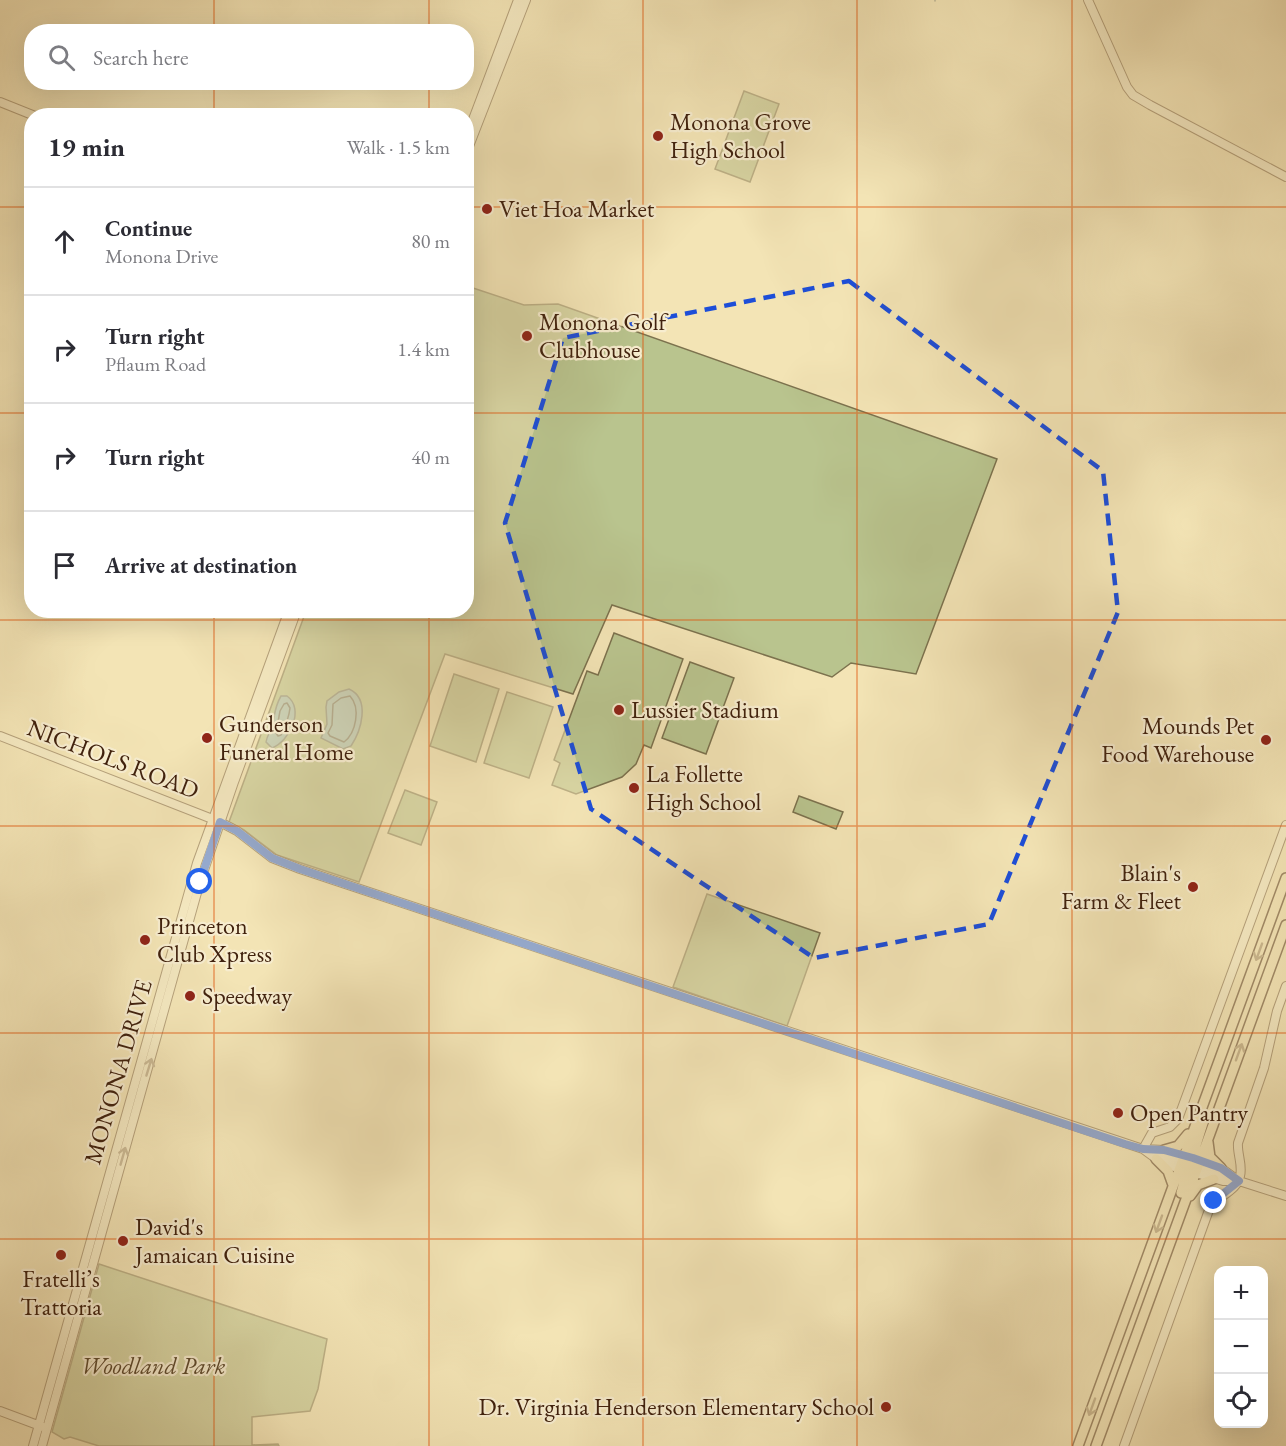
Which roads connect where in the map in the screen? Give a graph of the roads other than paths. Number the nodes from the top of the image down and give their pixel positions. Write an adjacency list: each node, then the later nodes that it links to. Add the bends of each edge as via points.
1 (518, 0): 6 (street)
2 (526, 0): 7 (street)
3 (1088, 0): 8 (street, via 1133,95)
4 (0, 102): 5 (street)
5 (24, 112)
6 (474, 117)
7 (474, 133)
8 (1286, 177)
9 (286, 618): 12 (street, MONONA DRIVE)
10 (294, 618): 12 (street, MONONA DRIVE)
11 (0, 736): 12 (street, NICHOLS ROAD)
12 (216, 820): 20 (street, NICHOLS ROAD, via 272,858 300,869); 32 (street, MONONA DRIVE)
13 (1286, 825): 20 (street, via 1178,1119 1170,1127 1152,1133)
14 (1286, 878): 17 (main road, one-way to 17)
15 (1286, 925): 19 (main road, one-way to 15)
16 (1286, 986): 26 (street, via 1238,1143)
17 (1218, 1066): 18 (main road); 23 (main road)
18 (1195, 1126): 21 (main road, via 1180,1144); 23 (main road)
19 (1208, 1140): 23 (main road); 24 (main road, via 1210,1157)
20 (1143, 1149): 21 (street); 22 (street); 23 (street)
21 (1164, 1150): 23 (street)
22 (1156, 1159): 23 (street); 27 (main road)
23 (1190, 1165): 24 (street); 25 (street); 26 (street); 27 (main road); 29 (main road); 30 (main road)
24 (1221, 1168): 26 (street)
25 (1214, 1179): 26 (street); 29 (main road, via 1198,1185)
26 (1239, 1181): 28 (street); 37 (street, via 1215,1200 1209,1210)
27 (1173, 1185): 35 (main road, one-way to 35)
28 (1286, 1196)
29 (1184, 1202): 30 (main road)
30 (1167, 1251): 36 (main road)
31 (0, 1411): 32 (street)
32 (43, 1427): 33 (street, MONONA DRIVE); 34 (street, MONONA DRIVE)
33 (33, 1446)
34 (42, 1446)
35 (1078, 1446)
36 (1096, 1446)
37 (1124, 1446)

